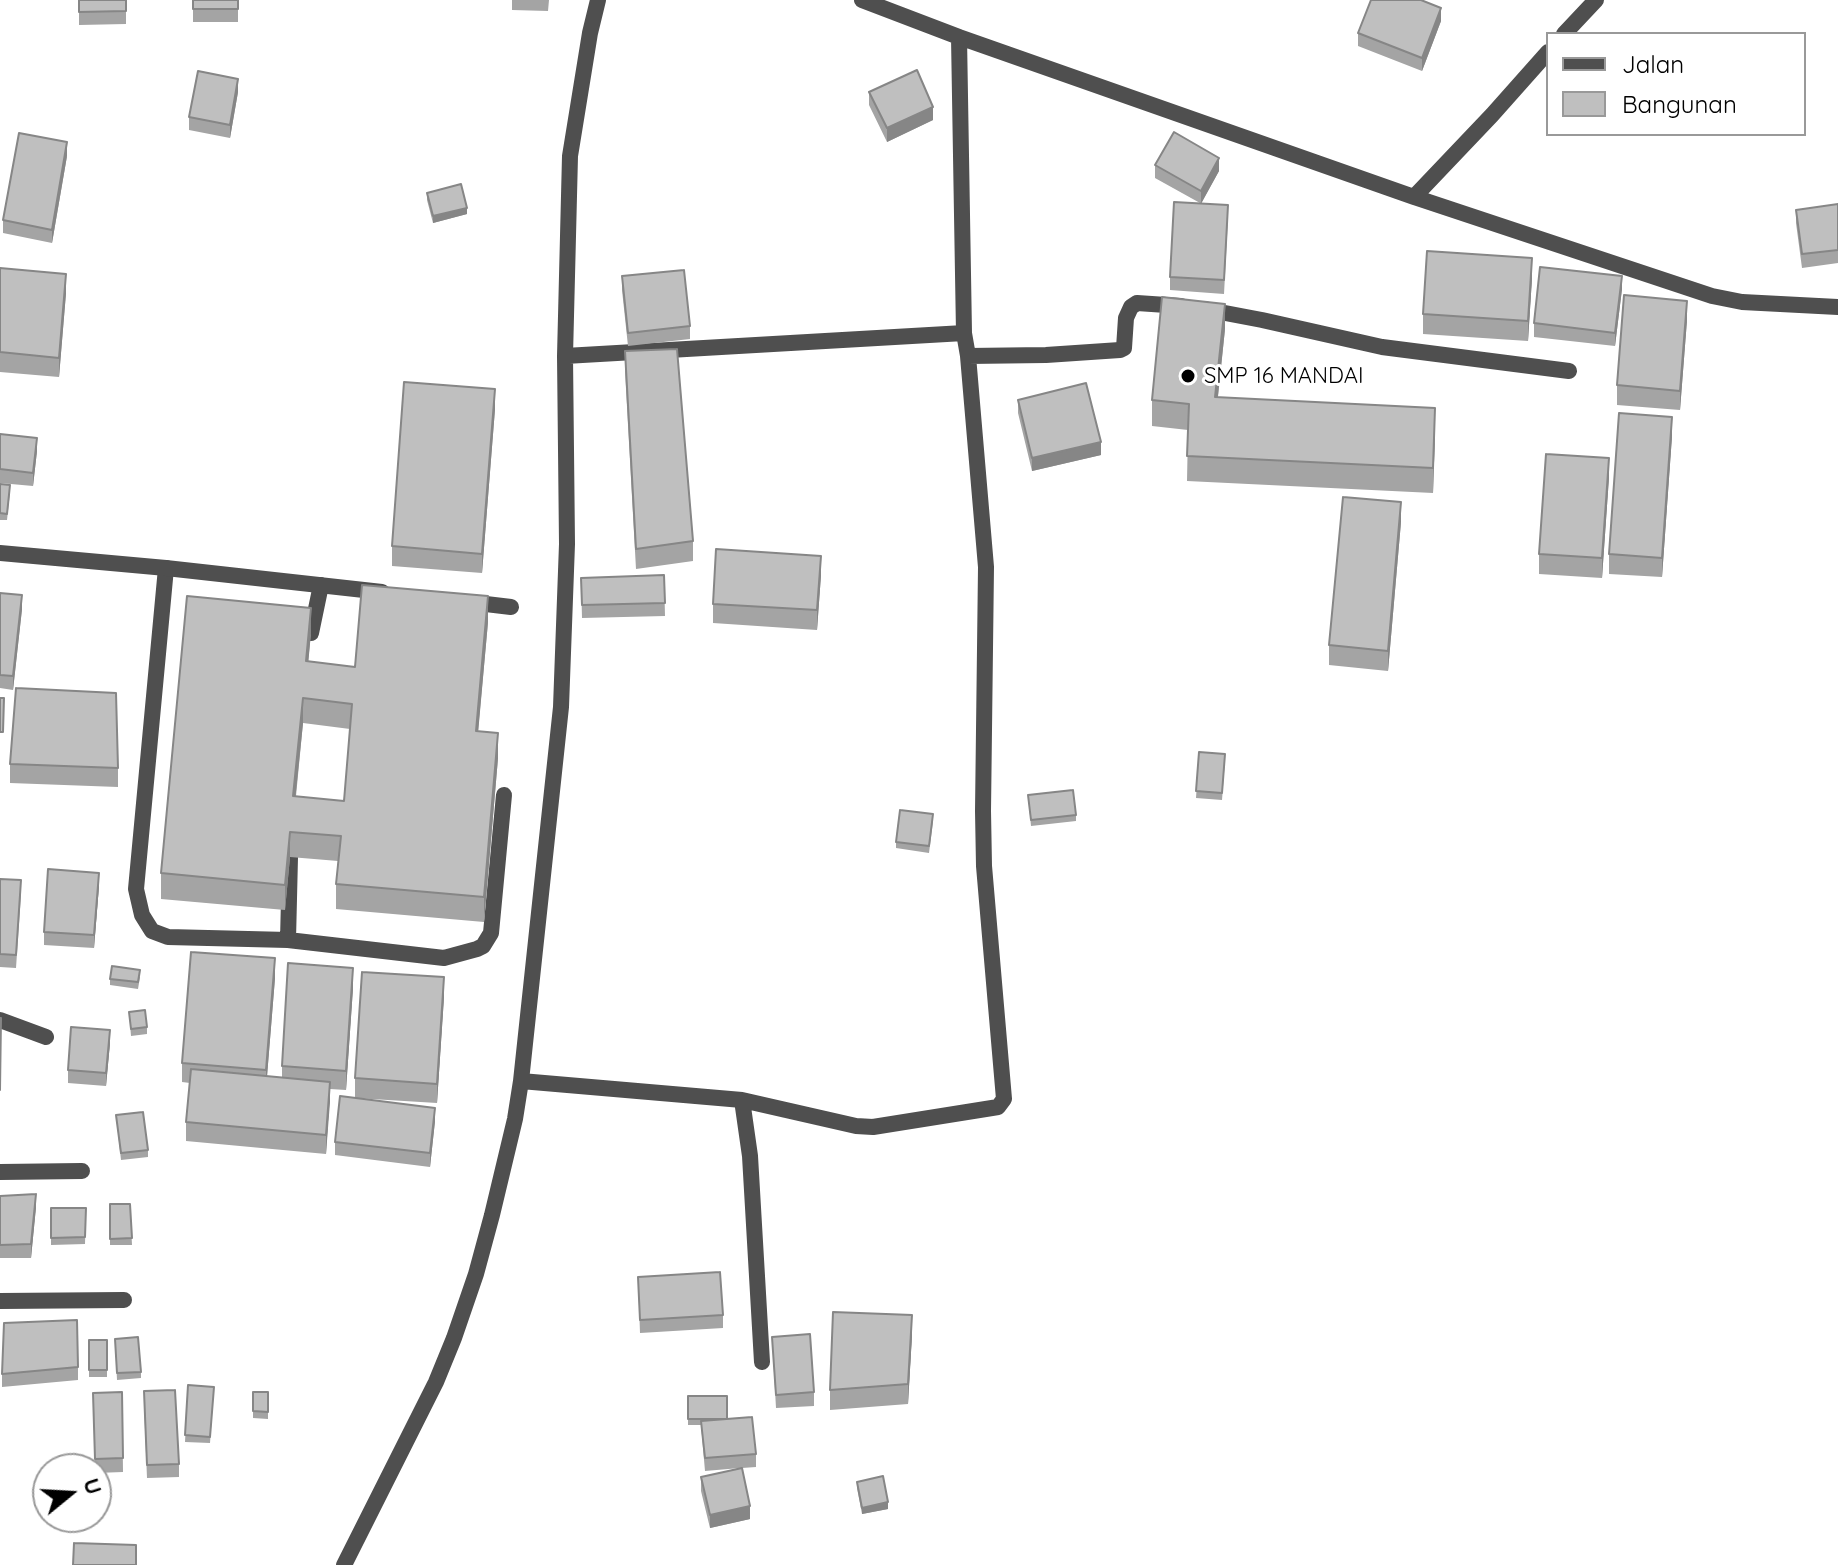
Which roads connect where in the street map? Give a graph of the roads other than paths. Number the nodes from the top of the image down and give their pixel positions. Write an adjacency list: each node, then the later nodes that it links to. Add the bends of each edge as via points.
1 (598, 0): 10 (street, via 570,156)
2 (862, 0): 5 (street)
3 (1596, 0): 4 (street)
4 (1566, 32)
5 (959, 37): 7 (street); 9 (street)
6 (1546, 54): 7 (street)
7 (1414, 197): 8 (street, via 1712,296)
8 (1838, 307)
9 (964, 333): 10 (street); 11 (street)
10 (565, 356): 25 (street, via 567,544 561,707)
11 (968, 356): 12 (street, via 1122,350 1131,307 1160,303 1382,347); 26 (street, via 986,567 984,866 1004,1099 998,1107 873,1127)
12 (1569, 371)
13 (0, 553): 14 (street)
14 (166, 568): 15 (street); 22 (street, via 136,889 142,915 152,931 168,937)
15 (321, 585): 16 (street); 19 (street)
16 (400, 594)
17 (448, 600): 18 (street)
18 (511, 607)
19 (311, 633)
20 (504, 795): 22 (street, via 491,933 483,946 444,958)
21 (290, 857): 22 (street)
22 (288, 940)
23 (0, 1020): 24 (street)
24 (46, 1037)
25 (521, 1081): 26 (street); 32 (street, via 492,1215 454,1338)
26 (742, 1100): 31 (street)
27 (82, 1171): 28 (street)
28 (0, 1172)
29 (124, 1300): 30 (street)
30 (0, 1301)
31 (762, 1362)
32 (344, 1565)

